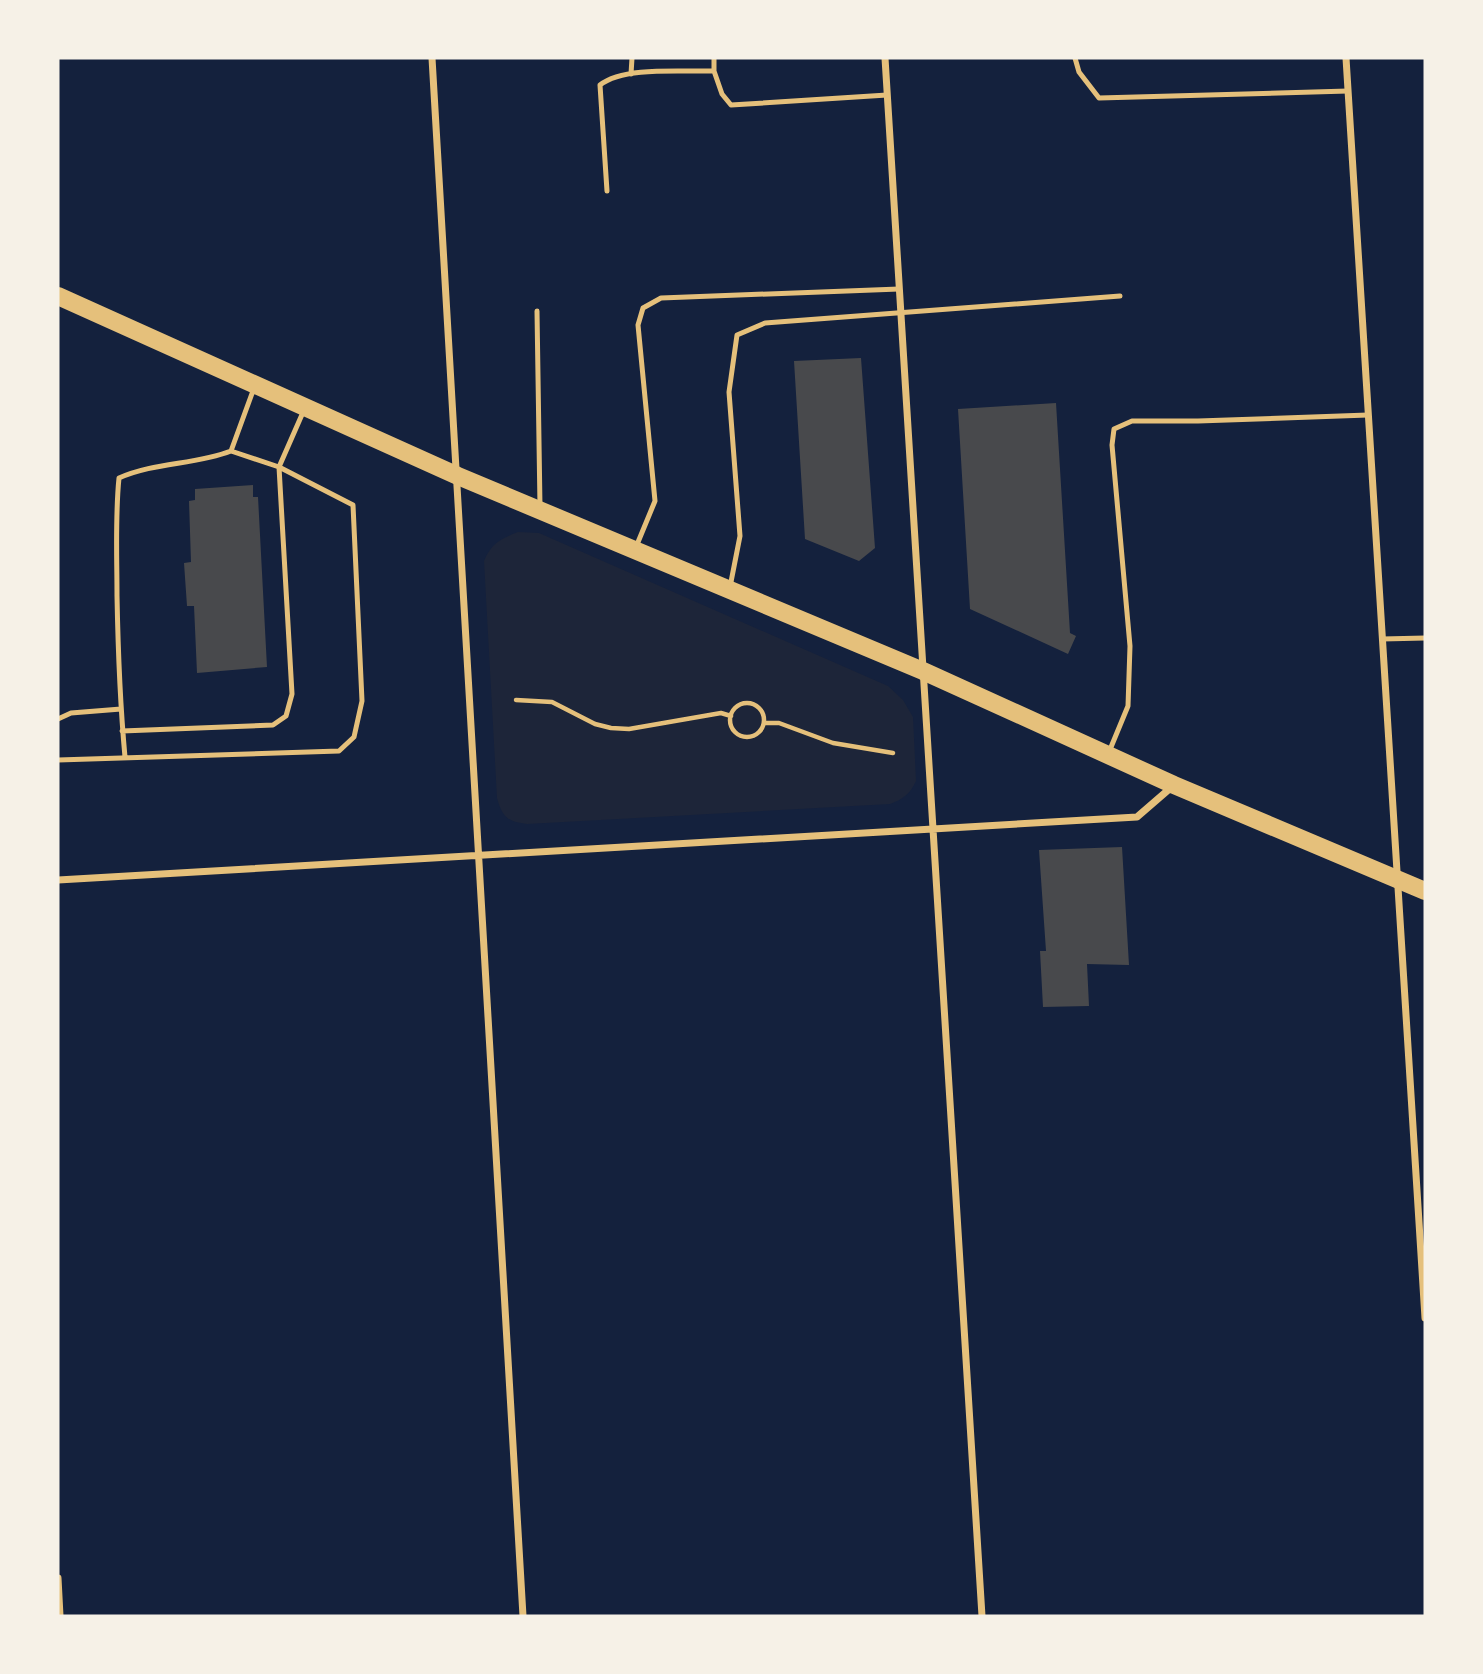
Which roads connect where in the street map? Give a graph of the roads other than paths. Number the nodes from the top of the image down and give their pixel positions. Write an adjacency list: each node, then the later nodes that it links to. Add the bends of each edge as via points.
1 (432, 58): 22 (street)
2 (632, 58): 8 (lane)
3 (714, 58): 7 (lane)
4 (885, 58): 10 (street)
5 (1074, 58): 9 (lane, via 1099,98)
6 (1346, 58): 9 (street)
7 (714, 71): 8 (lane); 10 (lane, via 731,105)
8 (631, 74): 11 (lane, via 600,85)
9 (1348, 91): 19 (street)
10 (887, 94): 12 (street)
11 (607, 191)
12 (899, 289): 16 (street); 24 (lane, via 661,298 643,308 638,324 655,500)
13 (58, 296): 17 (main road)
14 (1120, 296): 16 (lane)
15 (537, 311): 23 (lane)
16 (900, 313): 25 (lane, via 765,323 737,335 729,392 740,536); 28 (street)
17 (255, 385): 18 (main road); 20 (lane)
18 (305, 407): 21 (lane); 22 (main road)
19 (1368, 415): 27 (street); 32 (lane, via 1132,421 1114,429 1130,646 1128,706)
20 (231, 451): 21 (lane); 29 (lane, via 209,460 138,470 119,478)
21 (279, 467): 31 (lane, via 292,694 286,716 273,725); 33 (lane, via 352,505 362,701 354,737 338,751)
22 (458, 476): 23 (main road); 37 (street)
23 (540, 510): 24 (main road)
24 (635, 550): 25 (main road)
25 (729, 590): 28 (main road)
26 (1425, 638): 27 (lane)
27 (1382, 639): 38 (street)
28 (923, 671): 32 (main road); 36 (street)
29 (121, 709): 30 (lane, via 71,713); 31 (lane)
30 (58, 719)
31 (122, 731): 33 (lane)
32 (1107, 755): 35 (main road)
33 (125, 757): 34 (lane)
34 (58, 760)
35 (1174, 785): 36 (street, via 1137,817); 38 (main road)
36 (934, 828): 37 (street); 47 (street)
37 (478, 856): 39 (street); 46 (street)
38 (1397, 879): 40 (main road); 41 (street)
39 (58, 880)
40 (1425, 891)
41 (1422, 1225): 42 (street)
42 (1424, 1282): 43 (street)
43 (1425, 1318)
44 (58, 1578): 45 (street)
45 (60, 1616)
46 (523, 1616)
47 (982, 1616)

